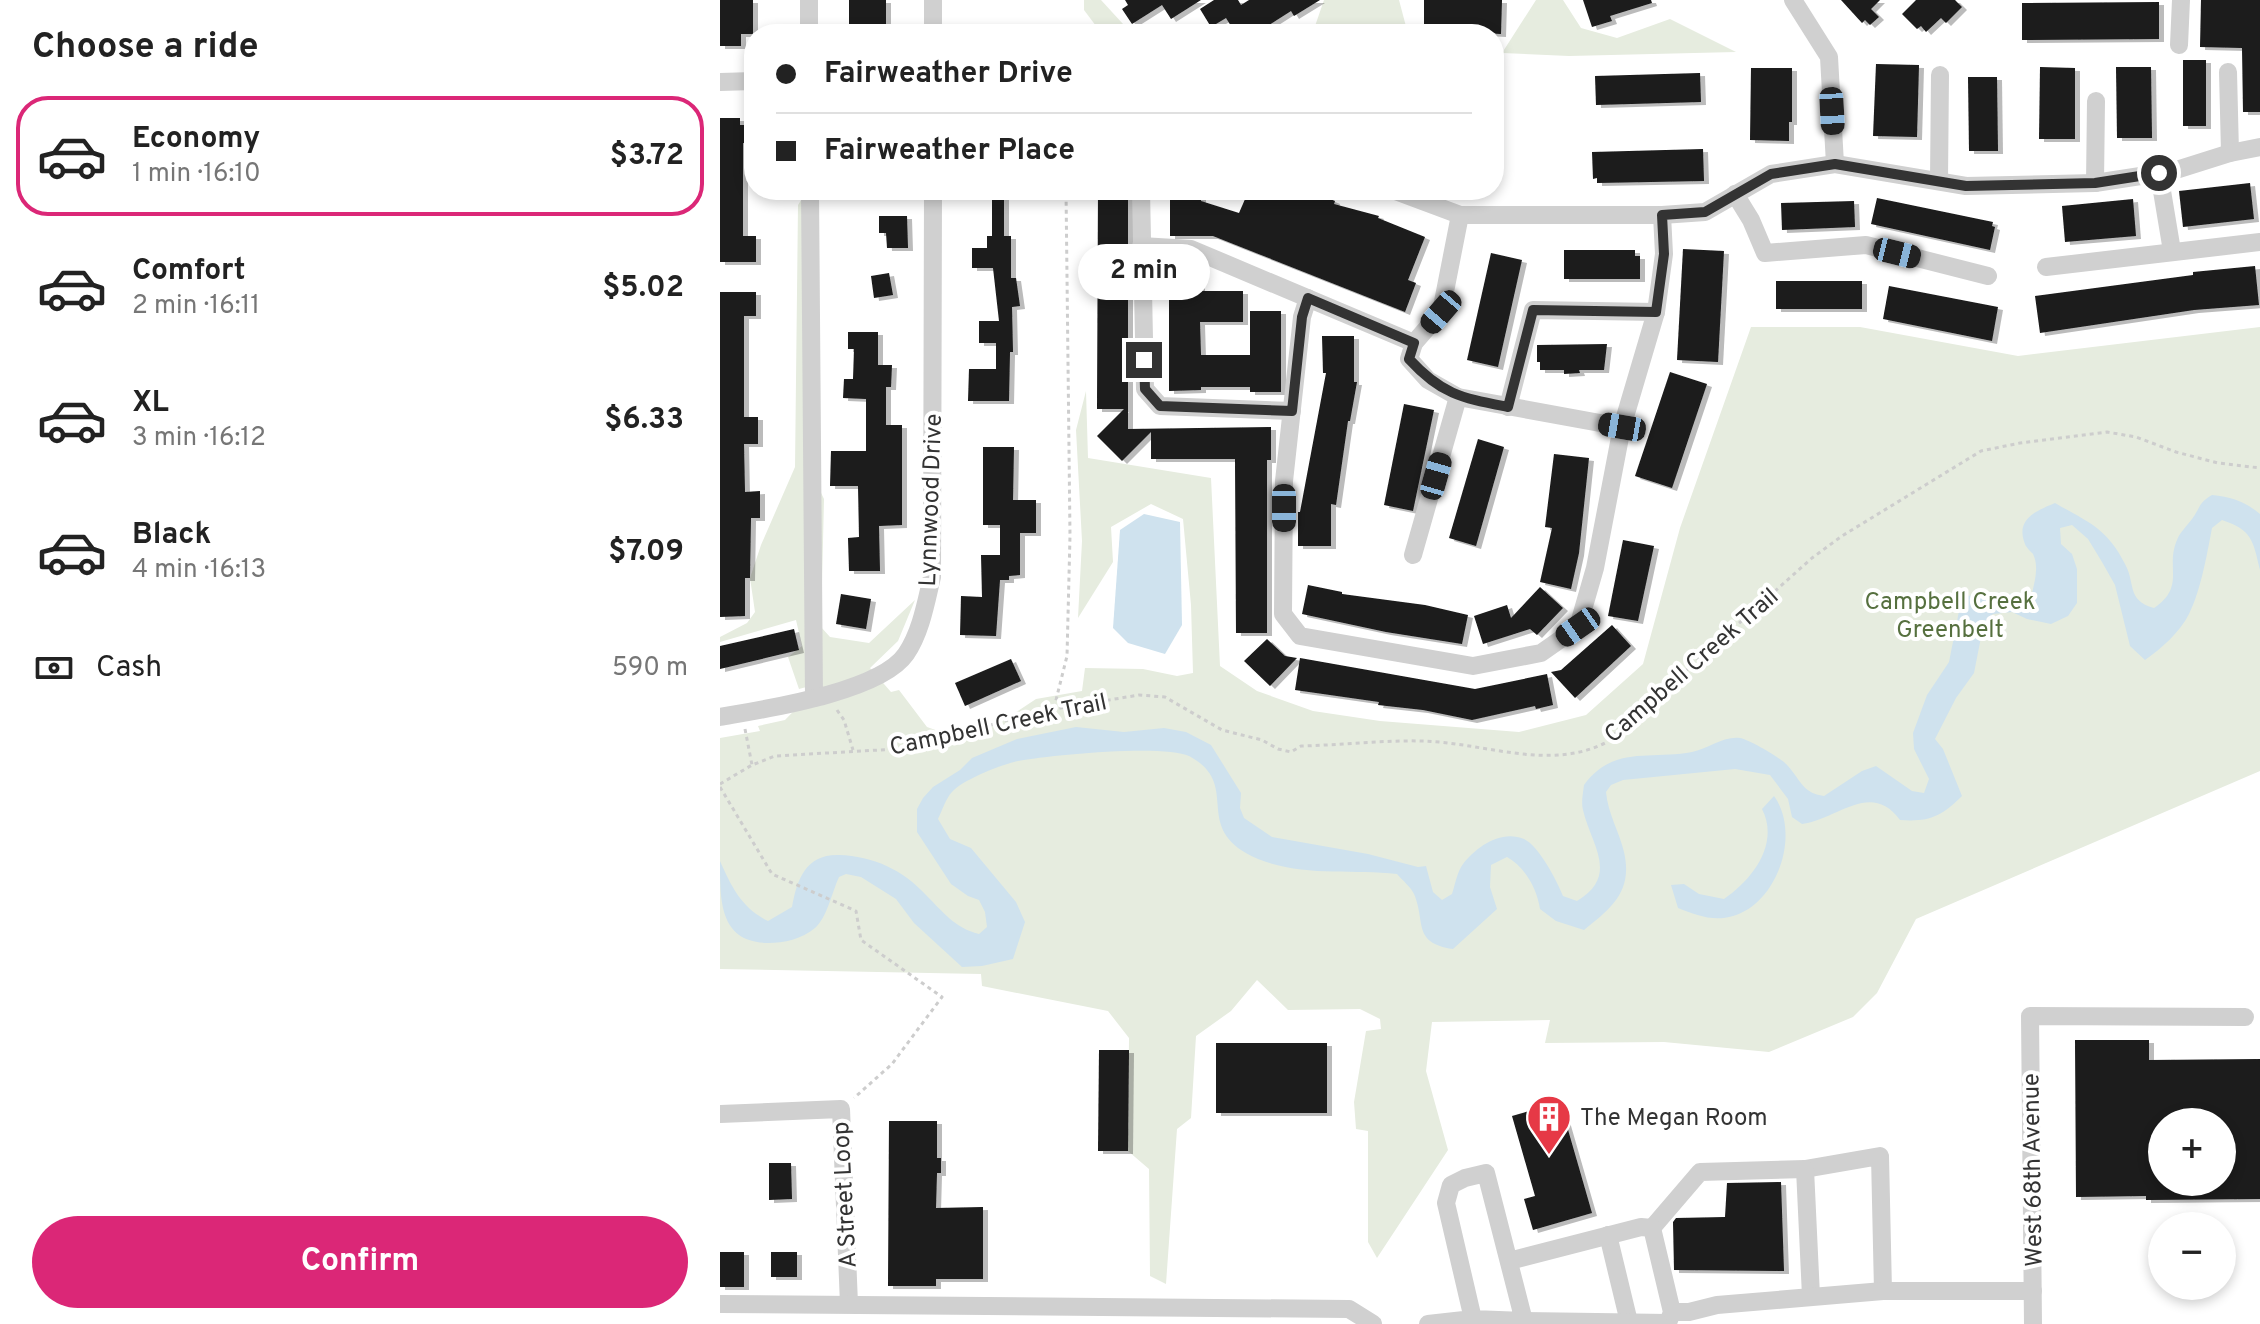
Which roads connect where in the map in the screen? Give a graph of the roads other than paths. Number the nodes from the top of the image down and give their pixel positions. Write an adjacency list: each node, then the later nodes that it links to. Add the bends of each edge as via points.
1 (809, 0): 5 (street)
2 (933, 0): 6 (street)
3 (1793, 0): 15 (street, via 1829,57)
4 (2181, 0): 7 (street)
5 (809, 24)
6 (933, 24)
7 (2179, 45)
8 (2228, 72): 14 (street)
9 (1940, 75): 17 (street)
10 (744, 81): 11 (street)
11 (720, 82)
12 (2096, 101): 18 (street)
13 (2260, 147): 14 (street)
14 (2230, 153): 16 (street)
15 (1835, 164): 17 (street); 19 (street, via 1771,174)
16 (2159, 173): 18 (street); 28 (street)
17 (1939, 180): 18 (street, via 1966,186)
18 (2095, 183)
19 (1735, 194): 25 (street, via 1705,212); 30 (street, via 1765,253 1866,245)
20 (810, 200): 39 (street)
21 (933, 200): 39 (street, Lynnwood Drive, via 932,577 905,656 874,678)
22 (1141, 200): 27 (street)
23 (1420, 200): 24 (street)
24 (1460, 215): 25 (street); 33 (street, via 1441,312)
25 (1662, 215): 32 (street, via 1664,254)
26 (2260, 242): 28 (street)
27 (1141, 246): 31 (street, via 1191,249); 36 (street, via 1145,389 1160,406)
28 (2172, 251): 29 (street)
29 (2046, 267)
30 (1988, 276)
31 (1308, 298): 33 (street); 36 (street)
32 (1656, 312): 35 (street, via 1533,310); 37 (street)
33 (1414, 343): 34 (street, via 1409,359 1428,380)
34 (1458, 397): 35 (street); 38 (street)
35 (1508, 407): 37 (street)
36 (1292, 411): 37 (street, via 1284,481 1283,614 1300,636 1473,666 1541,653 1578,627)
37 (1622, 427)
38 (1413, 555)
39 (819, 696): 40 (street, Lynnwood Drive)
40 (720, 717)
41 (2245, 1017): 48 (street, West 68th Avenue, via 2030,1016)
42 (720, 1114): 51 (street, A Street Loop, via 841,1109)
43 (1805, 1169): 44 (street, via 1700,1172); 47 (street, via 1880,1156); 49 (street)
44 (1652, 1228): 45 (street); 52 (street)
45 (1608, 1235): 46 (street); 56 (street)
46 (1509, 1261): 54 (street, via 1486,1173 1451,1185 1446,1203); 55 (street)
47 (1883, 1291): 48 (street); 49 (street)
48 (2033, 1291): 59 (street, West 68th Avenue)
49 (1811, 1296): 52 (street)
50 (720, 1304): 51 (street)
51 (849, 1304): 53 (street)
52 (1672, 1312): 56 (street, via 1668,1323)
53 (1070, 1316): 57 (street, via 1349,1309)
54 (1473, 1319): 55 (street); 58 (street)
55 (1524, 1321): 56 (street)
56 (1629, 1322)
57 (1373, 1324)
58 (1428, 1324)
59 (2033, 1324)

